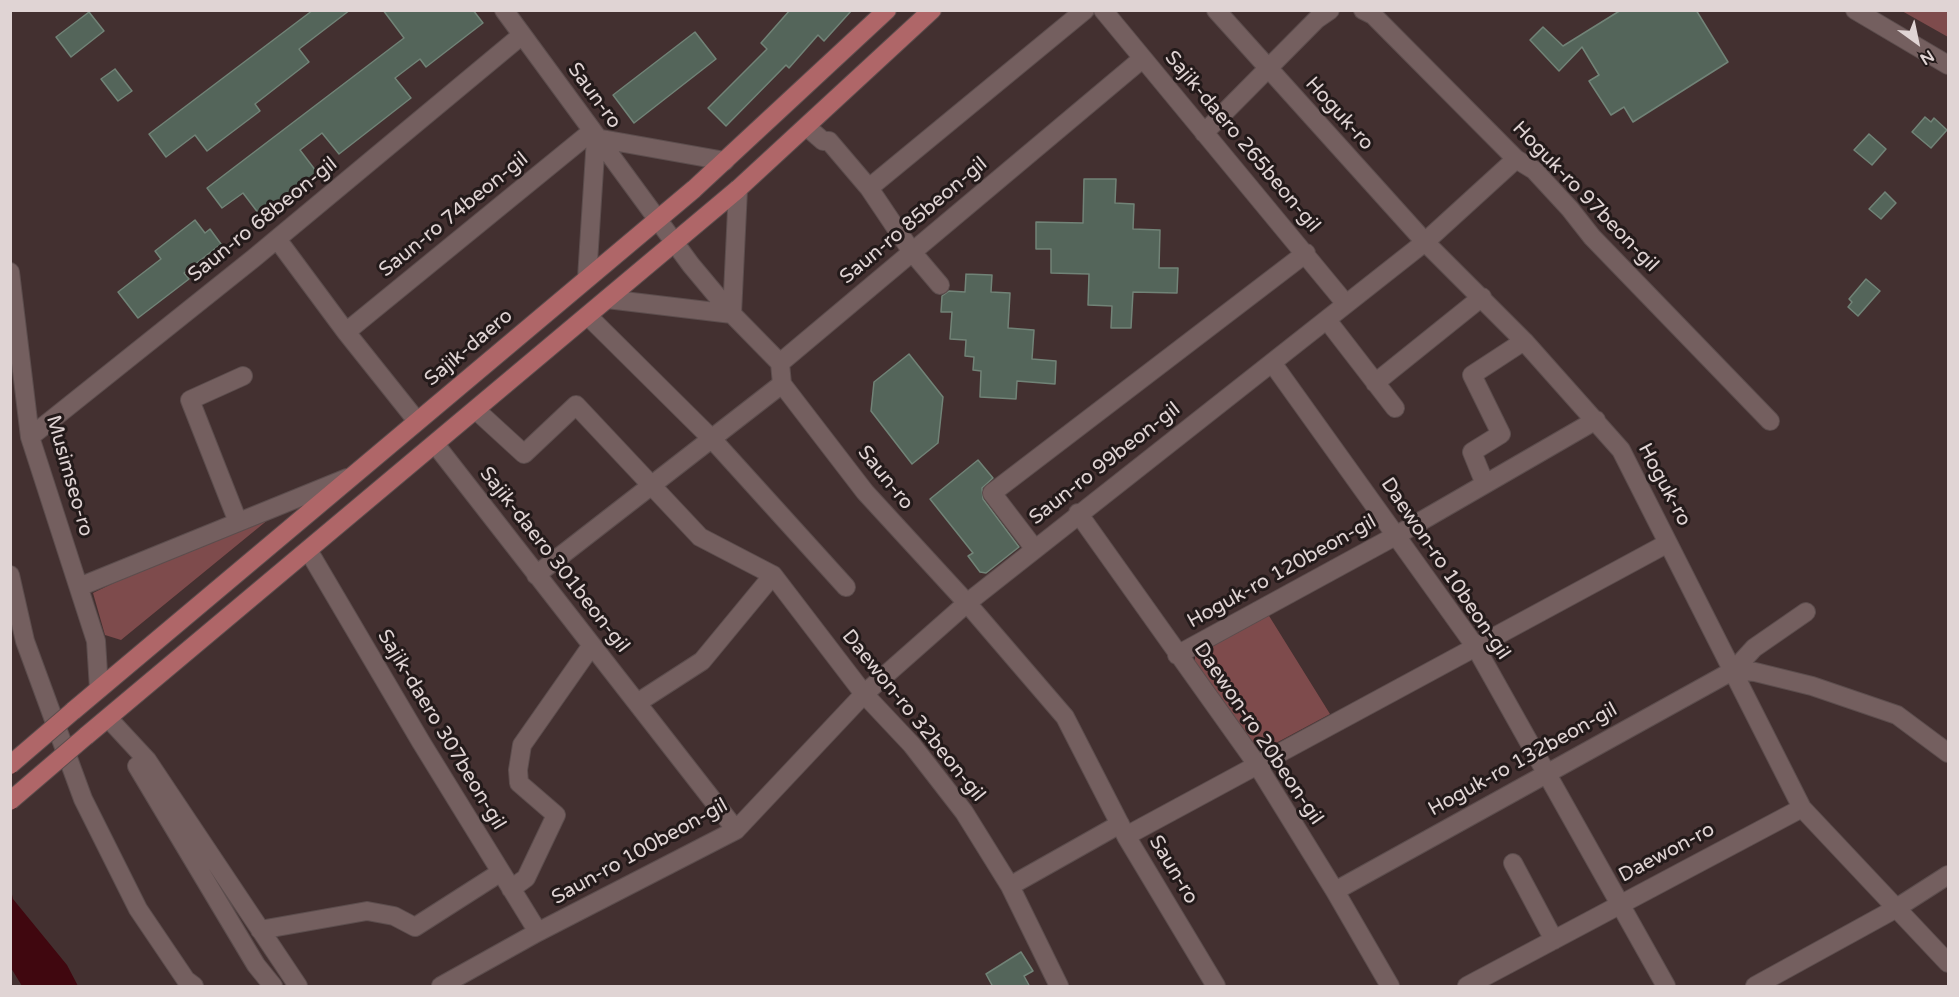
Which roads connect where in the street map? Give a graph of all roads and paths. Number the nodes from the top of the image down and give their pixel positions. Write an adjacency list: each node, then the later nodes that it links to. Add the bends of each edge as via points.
1 (504, 10): 10 (street, Saun-ro)
2 (887, 10): 18 (main road, Sajik-daero)
3 (932, 10): 14 (main road)
4 (1085, 10): 19 (street)
5 (1103, 10): 11 (street, Sajik-daero 265beon-gil)
6 (1216, 10): 13 (street, Hoguk-ro)
7 (1330, 10): 13 (street)
8 (1362, 10): 17 (street, Hoguk-ro 97beon-gil, via 1382,23)
9 (1855, 10): 12 (street)
10 (522, 35): 16 (street, Saun-ro); 22 (street, Saun-ro 68beon-gil)
11 (1142, 58): 15 (street, Sajik-daero 265beon-gil); 25 (street, Saun-ro 85beon-gil)
12 (1948, 65)
13 (1268, 69): 15 (street); 23 (street, Hoguk-ro)
14 (807, 127): 19 (street, via 823,141 829,141); 20 (main road)
15 (1204, 133): 26 (street, Sajik-daero 265beon-gil)
16 (594, 135): 18 (street); 21 (street, Saun-ro); 28 (street); 36 (street, Saun-ro 74beon-gil)
17 (1516, 159): 23 (street, Saun-ro 99beon-gil); 47 (street, Hoguk-ro 97beon-gil, via 1534,170 1592,237)
18 (725, 161): 21 (main road, Sajik-daero)
19 (869, 188): 25 (street)
20 (738, 189): 24 (main road); 33 (street)
21 (657, 219): 24 (street, Saun-ro); 28 (main road, Sajik-daero)
22 (277, 239): 36 (street); 48 (street, Saun-ro 68beon-gil)
23 (1425, 242): 30 (street, Hoguk-ro); 32 (street, Saun-ro 99beon-gil)
24 (675, 243): 31 (main road); 33 (street, Saun-ro)
25 (912, 252): 29 (street); 38 (street, Saun-ro 85beon-gil)
26 (1306, 253): 32 (street, Sajik-daero 265beon-gil); 58 (street, via 993,493)
27 (10, 272): 48 (street, Musimseo-ro)
28 (587, 278): 46 (main road, Sajik-daero)
29 (940, 285)
30 (1482, 297): 37 (street, Hoguk-ro); 41 (street)
31 (607, 299): 33 (street); 34 (main road)
32 (1346, 304): 35 (street, Saun-ro 99beon-gil)
33 (732, 314): 38 (street, Saun-ro)
34 (588, 316): 44 (main road); 49 (street)
35 (1327, 321): 39 (street, Saun-ro 99beon-gil); 41 (street)
36 (346, 332): 46 (street)
37 (1524, 341): 45 (street, Hoguk-ro); 52 (street, via 1472,375 1501,434 1472,452)
38 (780, 363): 42 (street)
39 (1273, 363): 54 (street, Saun-ro 99beon-gil); 56 (street, Daewon-ro 10beon-gil)
40 (243, 376): 55 (street, via 190,400)
41 (1375, 383): 43 (street)
42 (782, 384): 49 (street); 65 (street, Saun-ro, via 865,492)
43 (1395, 408)
44 (476, 410): 50 (main road); 53 (street, Daewon-ro 32beon-gil, via 524,454 576,405)
45 (1596, 420): 52 (street, Hoguk-ro 120beon-gil); 57 (street, Hoguk-ro, via 1621,450)
46 (417, 421): 51 (main road, Sajik-daero)
47 (1770, 421)
48 (30, 437): 63 (street, Musimseo-ro)
49 (712, 439): 53 (street); 64 (street)
50 (435, 444): 59 (main road); 61 (street, Sajik-daero 301beon-gil)
51 (352, 476): 55 (street); 71 (main road, Sajik-daero)
52 (1485, 484): 56 (street, Hoguk-ro 120beon-gil)
53 (653, 485): 61 (street); 62 (street, Daewon-ro 32beon-gil, via 700,537)
54 (1078, 513): 58 (street, Saun-ro 99beon-gil); 69 (street, Daewon-ro 20beon-gil)
55 (238, 522): 63 (street)
56 (1397, 535): 68 (street, Daewon-ro 10beon-gil); 69 (street, Hoguk-ro 120beon-gil)
57 (1668, 543): 68 (street); 70 (street, Hoguk-ro)
58 (1035, 548): 65 (street, Saun-ro 99beon-gil)
59 (308, 550): 74 (main road); 84 (street, Sajik-daero 307beon-gil)
60 (10, 575): 95 (street, via 25,641 83,799 138,909)
61 (536, 575): 67 (street, Sajik-daero 301beon-gil)
62 (773, 575): 72 (street, Daewon-ro 32beon-gil); 73 (street, via 702,661)
63 (79, 587): 71 (street, Musimseo-ro, via 96,641)
64 (846, 587)
65 (967, 603): 72 (street, Saun-ro 100beon-gil); 82 (street, Saun-ro, via 1065,717)
66 (1806, 612): 70 (street, via 1754,648)
67 (592, 645): 73 (street, Sajik-daero 301beon-gil); 87 (street, via 522,745 519,783 556,815 526,878)
68 (1475, 646): 76 (street); 78 (street, Daewon-ro 10beon-gil)
69 (1177, 655): 76 (street, Daewon-ro 20beon-gil)
70 (1734, 670): 75 (street, via 1801,683 1897,715); 78 (street, Hoguk-ro 132beon-gil); 80 (street, Hoguk-ro)
71 (99, 689): 77 (main road, Sajik-daero, bridge)
72 (864, 694): 81 (street, Saun-ro 100beon-gil); 86 (street, Daewon-ro 32beon-gil, via 912,745 964,812)
73 (637, 703): 81 (street, Sajik-daero 301beon-gil)
74 (108, 718): 79 (main road, bridge); 91 (street, via 147,760); 96 (street)
75 (1948, 753)
76 (1256, 763): 82 (street); 88 (street, Daewon-ro 20beon-gil)
77 (10, 765)
78 (1546, 773): 88 (street, Hoguk-ro 132beon-gil); 89 (street, Daewon-ro 10beon-gil)
79 (10, 801)
80 (1802, 808): 89 (street, Daewon-ro); 90 (street, Hoguk-ro)
81 (736, 830): 92 (street, Saun-ro 100beon-gil)
82 (1123, 830): 86 (street); 100 (street, Saun-ro)
83 (1513, 863): 93 (street)
84 (501, 872): 87 (street, Sajik-daero 307beon-gil); 91 (street, via 415,927 394,916 367,911)
85 (1948, 875): 90 (street)
86 (1010, 886): 99 (street, Daewon-ro 32beon-gil)
87 (511, 889): 92 (street, Sajik-daero 307beon-gil)
88 (1335, 891): 101 (street, Daewon-ro 20beon-gil)
89 (1618, 904): 93 (street, Daewon-ro); 103 (street, Daewon-ro 10beon-gil)
90 (1896, 909): 94 (street, Hoguk-ro); 104 (street)
91 (260, 930): 97 (street)
92 (538, 932): 98 (street, Saun-ro 100beon-gil)
93 (1554, 940): 102 (street, Daewon-ro)
94 (1948, 963)
95 (194, 987)
96 (273, 987)
97 (298, 987)
98 (441, 987)
99 (1059, 987)
100 (1216, 987)
101 (1390, 987)
102 (1467, 987)
103 (1666, 987)
104 (1755, 987)

